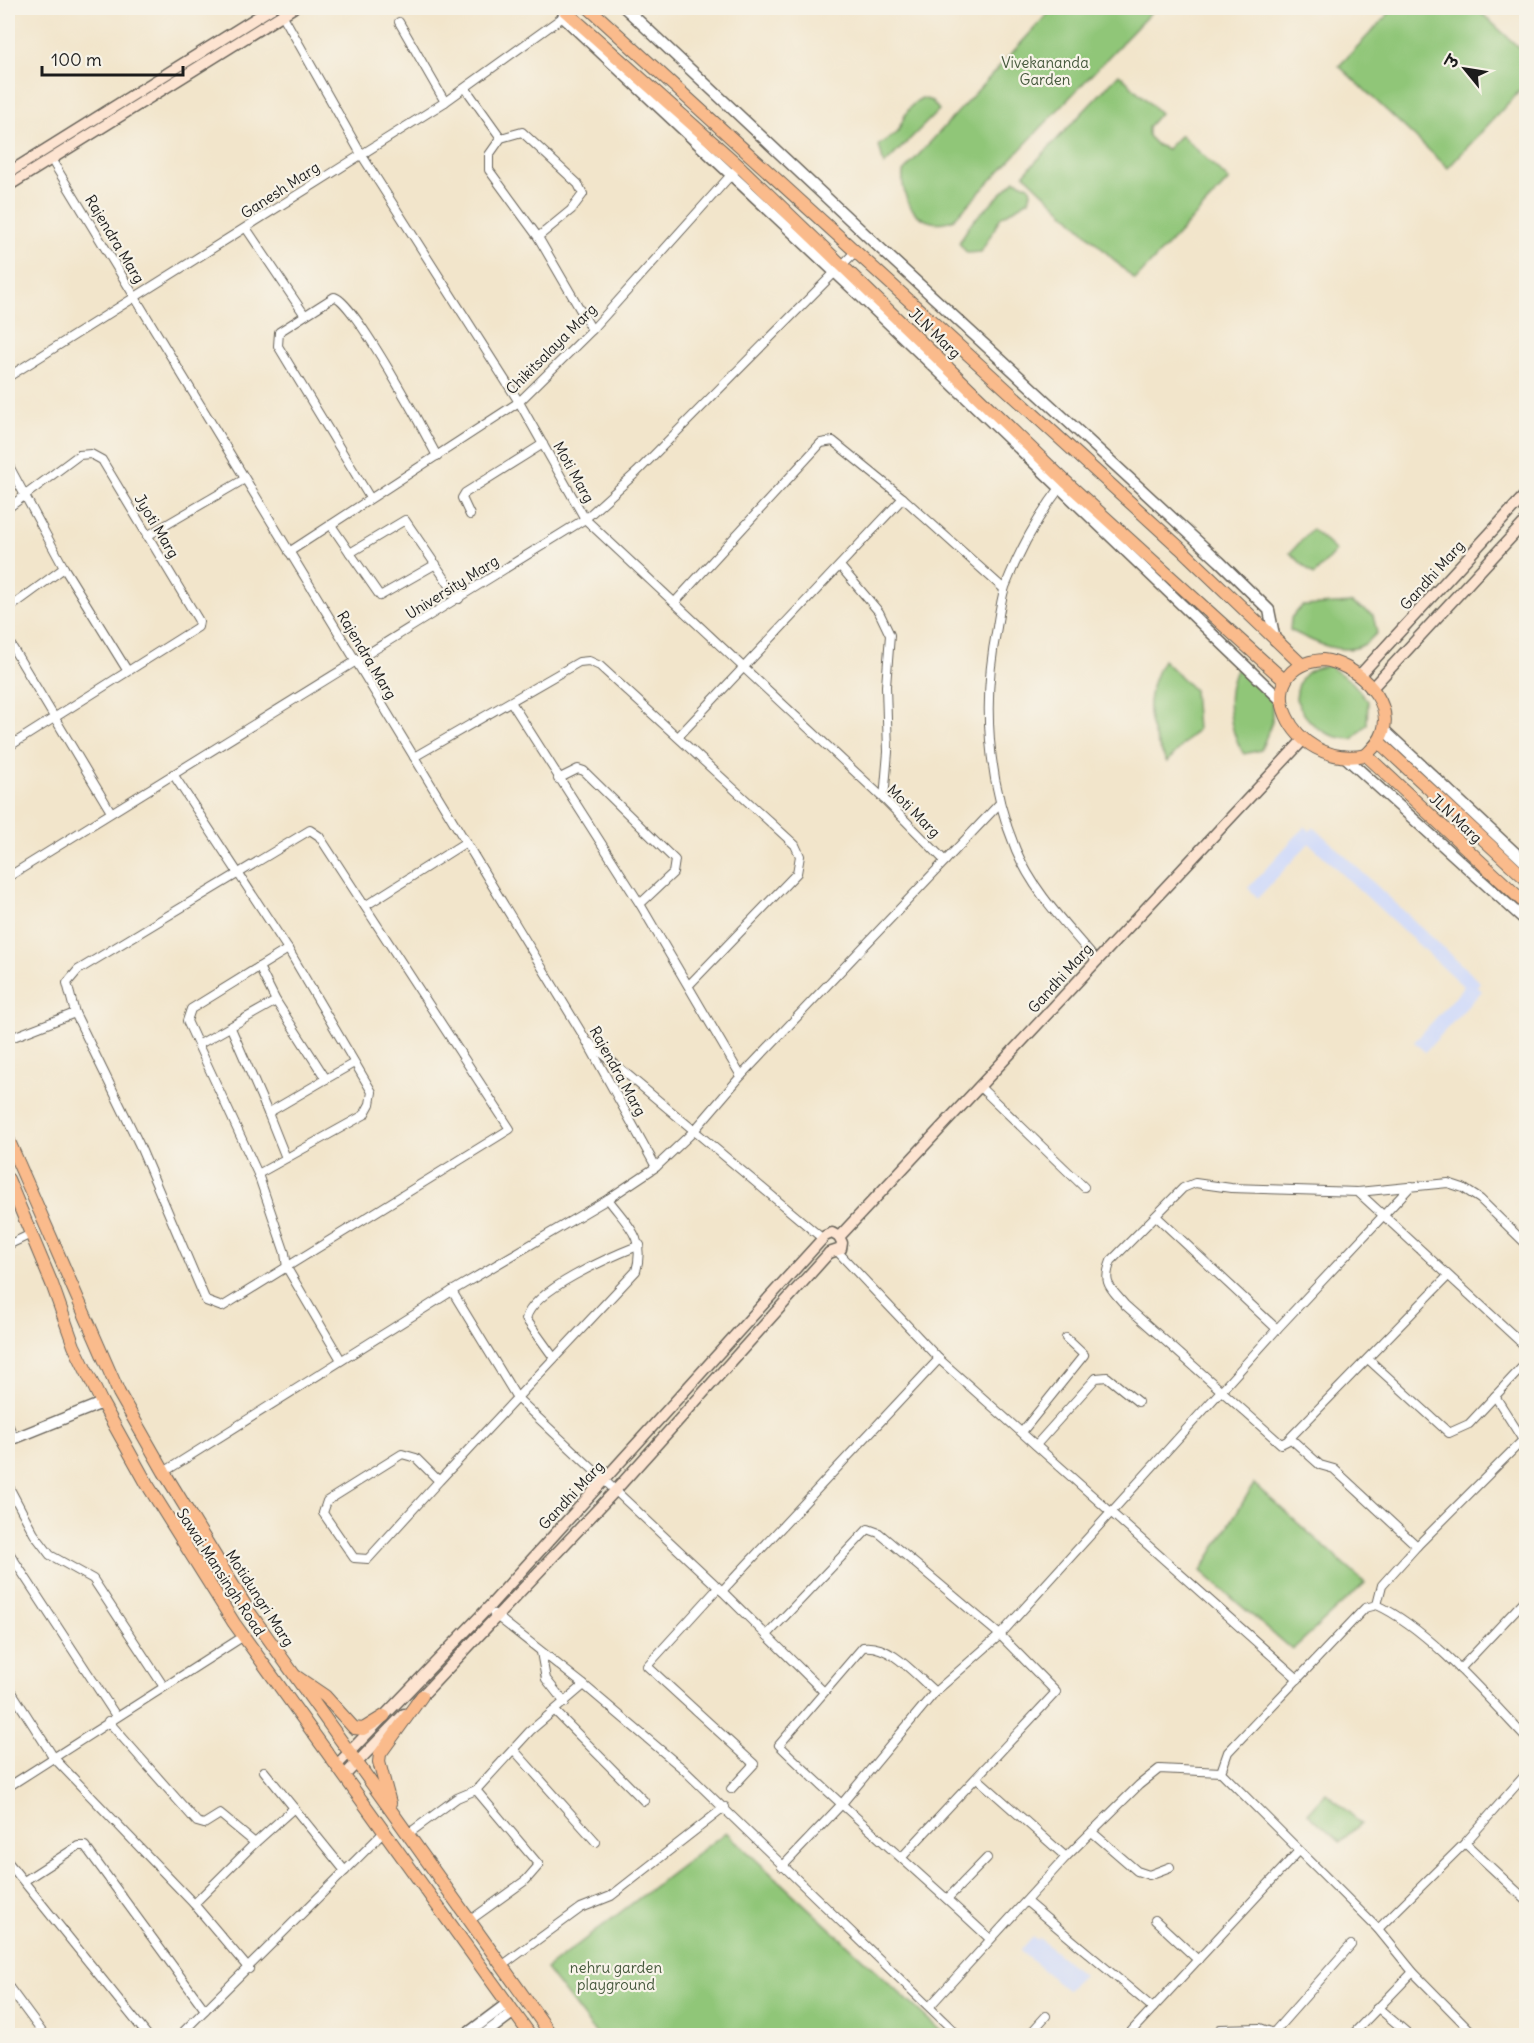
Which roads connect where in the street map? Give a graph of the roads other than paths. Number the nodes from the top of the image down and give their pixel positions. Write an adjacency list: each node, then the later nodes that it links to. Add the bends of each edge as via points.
1 (272, 8): 15 (main road)
2 (293, 8): 6 (main road)
3 (552, 8): 7 (main road, JLN Marg)
4 (589, 8): 19 (main road, JLN Marg)
5 (625, 8): 51 (street, via 1219,561 1269,610)
6 (282, 14): 12 (street, Moti Marg); 13 (main road)
7 (565, 14): 9 (street, Ganesh Marg); 14 (main road, JLN Marg)
8 (399, 22): 10 (street)
9 (466, 88): 10 (street, Ganesh Marg); 11 (street)
10 (446, 102): 12 (street, Ganesh Marg)
11 (501, 138): 18 (street, via 489,156 489,170); 18 (street, via 522,132 578,184 583,194 571,210)
12 (362, 154): 17 (street, Ganesh Marg); 25 (street, Moti Marg)
13 (51, 159): 16 (main road); 21 (street, Rajendra Marg)
14 (735, 171): 20 (main road, JLN Marg); 23 (street, Chikitsalaya Marg)
15 (8, 173)
16 (8, 186)
17 (246, 228): 21 (street, Ganesh Marg); 22 (street)
18 (538, 237): 23 (street)
19 (856, 251): 20 (street, University Marg); 51 (main road, JLN Marg)
20 (839, 268): 30 (main road, JLN Marg); 37 (street, University Marg, via 637,472)
21 (135, 297): 24 (street, Ganesh Marg); 29 (street, Rajendra Marg)
22 (304, 314): 27 (street, via 334,297 345,301); 33 (street, via 279,332 278,346)
23 (592, 330): 25 (street, Chikitsalaya Marg)
24 (8, 377)
25 (519, 402): 26 (street, Moti Marg); 27 (street, Chikitsalaya Marg)
26 (543, 444): 36 (street, via 465,493 462,498); 37 (street, Moti Marg)
27 (437, 456): 33 (street, Chikitsalaya Marg)
28 (8, 464): 32 (street)
29 (243, 480): 40 (street); 41 (street, Rajendra Marg)
30 (1063, 484): 46 (street, via 1027,540); 57 (main road, JLN Marg); 59 (street)
31 (1527, 494): 56 (main road, Gandhi Marg)
32 (25, 497): 35 (street); 40 (street, Jyoti Marg, via 79,455 91,454 102,460); 45 (street)
33 (370, 498): 39 (street, Chikitsalaya Marg)
34 (903, 498): 44 (street); 46 (street); 48 (street, via 843,447 833,441 821,443)
35 (8, 508)
36 (470, 515)
37 (585, 519): 47 (street, University Marg); 48 (street, Moti Marg)
38 (1527, 520): 58 (main road)
39 (331, 525): 41 (street, Chikitsalaya Marg); 42 (street)
40 (147, 536): 55 (street, Jyoti Marg, via 199,621 198,627)
41 (289, 552): 52 (street, Rajendra Marg)
42 (350, 553): 43 (street, via 380,596); 43 (street, via 405,520)
43 (435, 564): 47 (street)
44 (840, 566): 54 (street); 72 (street, via 879,612 890,635)
45 (64, 568): 49 (street); 55 (street)
46 (1004, 589): 73 (street, via 988,699 991,758)
47 (459, 599): 52 (street, University Marg)
48 (675, 602): 54 (street, Moti Marg)
49 (8, 609)
50 (8, 640): 61 (street)
51 (1275, 640): 53 (main road, JLN Marg)
52 (356, 662): 69 (street, Rajendra Marg); 70 (street, University Marg)
53 (1300, 664): 56 (main road, via 1336,662); 57 (main road)
54 (743, 668): 63 (street); 72 (street, Moti Marg)
55 (127, 670): 61 (street)
56 (1359, 676): 58 (main road)
57 (1285, 681): 59 (main road)
58 (1371, 689): 62 (main road, via 1382,708)
59 (1282, 701): 64 (main road, via 1291,726)
60 (511, 702): 63 (street, via 589,660); 69 (street); 71 (street)
61 (54, 717): 66 (street); 74 (street)
62 (1384, 730): 65 (main road); 77 (street)
63 (678, 737): 88 (street, via 795,845 800,856 797,873)
64 (1303, 740): 68 (main road, via 1317,750); 86 (main road, Gandhi Marg)
65 (1379, 742): 67 (main road); 80 (main road, JLN Marg)
66 (8, 747)
67 (1366, 755): 68 (main road); 82 (main road, JLN Marg)
68 (1344, 756): 84 (street)
69 (414, 757): 75 (street, Rajendra Marg)
70 (173, 774): 74 (street, University Marg); 78 (street)
71 (558, 779): 81 (street); 81 (street, via 585,771 675,860 674,873)
72 (884, 799): 76 (street, Moti Marg)
73 (1000, 803): 76 (street); 86 (street, via 1017,851 1043,899)
74 (111, 812): 79 (street, University Marg)
75 (466, 842): 83 (street); 93 (street, Rajendra Marg)
76 (945, 861): 96 (street)
77 (1527, 863)
78 (237, 875): 83 (street, via 310,830 319,836); 85 (street); 90 (street, via 78,970 67,988)
79 (8, 877)
80 (1527, 879)
81 (640, 904): 88 (street)
82 (1527, 904)
83 (365, 906): 119 (street, via 510,1129)
84 (1527, 921)
85 (288, 950): 87 (street); 95 (street)
86 (1096, 960): 98 (main road, Gandhi Marg)
87 (259, 968): 89 (street); 94 (street, via 191,1009 187,1021)
88 (689, 985): 96 (street)
89 (276, 1001): 91 (street); 97 (street)
90 (75, 1013): 92 (street); 119 (street, via 139,1144 206,1301 222,1307)
91 (231, 1028): 94 (street); 99 (street)
92 (8, 1040)
93 (586, 1040): 100 (street); 103 (street, Rajendra Marg)
94 (198, 1045): 104 (street)
95 (354, 1063): 97 (street); 102 (street, via 372,1092 364,1114)
96 (741, 1076): 100 (street)
97 (326, 1079): 99 (street)
98 (979, 1086): 107 (street); 113 (main road, Gandhi Marg)
99 (268, 1113): 102 (street)
100 (693, 1132): 103 (street); 114 (street)
101 (8, 1139): 141 (main road, Motidungri Marg, via 119,1393)
102 (286, 1158): 104 (street)
103 (656, 1167): 109 (street)
104 (258, 1174): 119 (street)
105 (8, 1179): 112 (main road, Sawai Mansingh Road)
106 (1411, 1186): 108 (street); 111 (street); 115 (street, via 1448,1183 1463,1188)
107 (1084, 1187)
108 (1358, 1192): 110 (street, via 1231,1188 1195,1183 1183,1188); 111 (street)
109 (608, 1199): 117 (street); 121 (street)
110 (1156, 1216): 122 (street); 130 (street, via 1111,1261 1106,1275 1109,1286)
111 (1384, 1216): 120 (street); 122 (street)
112 (31, 1234): 116 (street); 134 (main road, Sawai Mansingh Road, via 74,1346)
113 (839, 1237): 114 (main road, via 832,1233); 118 (main road, via 842,1243)
114 (822, 1240): 118 (main road, via 823,1249); 143 (main road, Gandhi Marg)
115 (1527, 1244)
116 (8, 1245)
117 (640, 1245): 125 (street, via 636,1271); 125 (street, via 596,1264 533,1304 526,1319)
118 (834, 1252): 126 (street); 145 (main road)
119 (287, 1268): 128 (street)
120 (1448, 1276): 124 (street); 127 (street)
121 (452, 1291): 128 (street); 132 (street)
122 (1277, 1329): 130 (street)
123 (1066, 1338): 136 (street, via 1084,1355)
124 (1527, 1347)
125 (554, 1359): 132 (street)
126 (939, 1359): 136 (street); 150 (street)
127 (1368, 1359): 131 (street, via 1449,1434 1469,1424); 137 (street)
128 (341, 1360): 141 (street)
129 (1527, 1363): 131 (street)
130 (1221, 1391): 137 (street, via 1281,1444); 146 (street)
131 (1495, 1396): 139 (street)
132 (517, 1398): 142 (street); 143 (street)
133 (1138, 1402): 140 (street, via 1107,1377 1096,1378)
134 (102, 1403): 138 (street); 156 (main road, Sawai Mansingh Road, via 153,1494)
135 (8, 1424): 138 (street)
136 (1022, 1432): 140 (street)
137 (1290, 1438): 147 (street, via 1320,1466 1334,1469)
138 (10, 1440)
139 (1525, 1441): 147 (street)
140 (1036, 1445): 146 (street)
141 (164, 1472): 159 (main road, Motidungri Marg, via 250,1613)
142 (439, 1480): 142 (street, via 416,1458 402,1454 327,1501 323,1513 354,1558 368,1558)
143 (604, 1482): 145 (street); 153 (main road, Gandhi Marg)
144 (8, 1485): 162 (street, via 50,1555 80,1569 98,1585)
145 (614, 1492): 150 (street); 153 (main road)
146 (1112, 1513): 155 (street); 160 (street)
147 (1417, 1546): 152 (street, via 1382,1585)
148 (8, 1551): 149 (street)
149 (10, 1561): 169 (street)
150 (720, 1589): 154 (street); 182 (street, via 647,1666 754,1764)
151 (1527, 1599): 158 (street)
152 (1377, 1605): 158 (street, via 1395,1613); 160 (street, via 1365,1608)
153 (491, 1612): 157 (street); 166 (main road); 170 (main road, Gandhi Marg)
154 (767, 1635): 155 (street, via 868,1529 879,1533); 164 (street)
155 (1000, 1635): 165 (street); 180 (street, via 1056,1692)
156 (244, 1636): 162 (street); 176 (main road, Sawai Mansingh Road)
157 (541, 1652): 161 (street); 167 (street, via 546,1679)
158 (1460, 1669): 172 (street)
159 (293, 1675): 170 (main road, via 325,1696 356,1729); 174 (main road, Motidungri Marg)
160 (1298, 1678): 178 (street, via 1228,1752)
161 (584, 1685): 167 (street); 187 (street)
162 (164, 1687): 169 (street)
163 (8, 1688): 175 (street)
164 (823, 1691): 165 (street, via 863,1647 873,1646 883,1649); 185 (street, via 779,1745)
165 (935, 1692): 185 (street)
166 (422, 1696): 174 (main road); 188 (main road, via 380,1754)
167 (565, 1703): 168 (street)
168 (555, 1711): 173 (street); 184 (street)
169 (116, 1716): 171 (street)
170 (384, 1716): 174 (main road, Gandhi Marg)
171 (108, 1721): 175 (street); 193 (street, via 197,1822 204,1824 220,1814)
172 (1527, 1738)
173 (514, 1750): 183 (street); 192 (street)
174 (354, 1757): 176 (main road); 188 (main road, Motidungri Marg)
175 (54, 1758): 181 (street); 207 (street)
176 (341, 1770): 189 (main road, Sawai Mansingh Road)
177 (264, 1771): 186 (street)
178 (1221, 1772): 190 (street, via 1159,1769); 195 (street)
179 (1527, 1774): 194 (street)
180 (977, 1778): 196 (street); 197 (street)
181 (8, 1786)
182 (731, 1789)
183 (476, 1790): 191 (street, via 457,1798); 209 (street, via 539,1865 526,1880)
184 (644, 1800)
185 (840, 1806): 196 (street); 200 (street)
186 (294, 1808): 193 (street); 202 (street)
187 (725, 1808): 200 (street); 214 (street, via 611,1896 581,1908)
188 (392, 1811): 191 (main road, Motidungri Marg)
189 (384, 1832): 202 (street); 220 (main road, Sawai Mansingh Road)
190 (1092, 1832): 197 (street); 201 (street, via 1137,1871 1149,1875)
191 (408, 1834): 209 (main road, Motidungri Marg)
192 (596, 1842)
193 (255, 1843): 207 (street)
194 (1465, 1843): 205 (street); 210 (street)
195 (1298, 1851): 210 (street); 213 (street)
196 (902, 1857): 204 (street)
197 (1066, 1857): 206 (street)
198 (987, 1858): 204 (street)
199 (8, 1862): 203 (street)
200 (782, 1867): 218 (street)
201 (1170, 1867)
202 (345, 1871): 215 (street)
203 (24, 1881): 222 (street, via 78,1846 85,1846); 227 (street)
204 (947, 1899): 211 (street)
205 (1527, 1900)
206 (1027, 1902): 211 (street); 221 (street)
207 (194, 1904): 215 (street)
208 (1155, 1920): 213 (street)
209 (469, 1921): 214 (main road, Motidungri Marg)
210 (1378, 1929): 216 (street)
211 (989, 1938): 218 (street)
212 (1351, 1945): 225 (street)
213 (1198, 1960): 221 (street)
214 (503, 1965): 232 (main road, Motidungri Marg)
215 (249, 1969): 222 (street)
216 (1413, 1972): 219 (street); 238 (street)
217 (8, 1986): 226 (street)
218 (930, 2007): 233 (street)
219 (1377, 2007): 236 (street); 237 (street)
220 (511, 2008): 229 (street); 230 (street); 231 (main road, Sawai Mansingh Road)
221 (1154, 2008): 235 (street)
222 (205, 2010): 228 (street)
223 (1046, 2016): 234 (street)
224 (1220, 2030): 225 (street, via 1260,2028)
225 (1278, 2033)
226 (45, 2036)
227 (148, 2036)
228 (179, 2036)
229 (464, 2036)
230 (482, 2036)
231 (531, 2036)
232 (552, 2036)
233 (959, 2036)
234 (1028, 2036)
235 (1127, 2036)
236 (1351, 2036)
237 (1411, 2036)
238 (1476, 2036)

